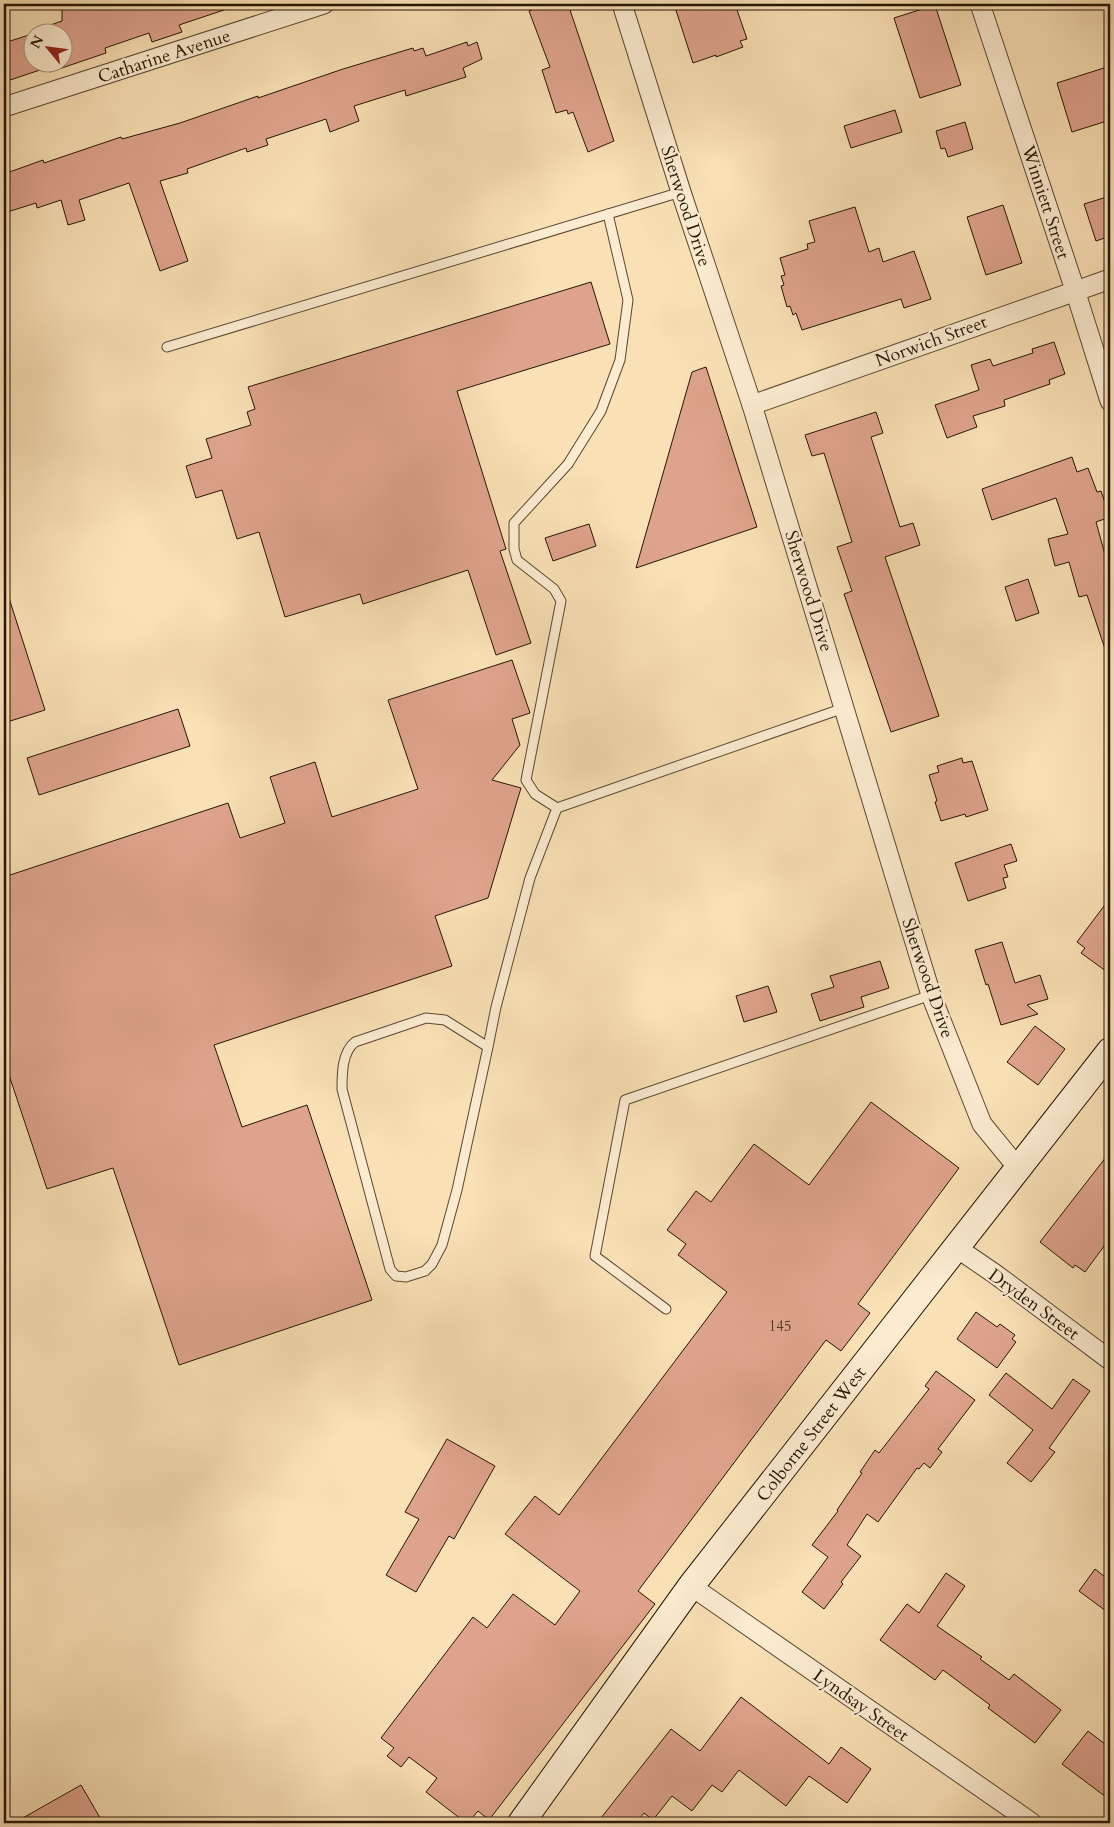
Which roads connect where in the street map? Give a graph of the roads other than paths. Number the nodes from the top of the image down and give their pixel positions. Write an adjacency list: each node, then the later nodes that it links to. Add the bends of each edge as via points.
1 (324, 4): 4 (street, Catharine Avenue)
2 (622, 4): 5 (street, Sherwood Drive)
3 (980, 4): 8 (street, Winniett Street)
4 (4, 107)
5 (681, 192): 6 (lane); 11 (street, Sherwood Drive)
6 (608, 214): 9 (lane); 13 (lane, via 628,300 620,360 601,411 568,464 514,523 517,560 554,589 561,601 526,780 535,794)
7 (1110, 278): 8 (street, Norwich Street)
8 (1075, 290): 10 (street, Winniett Street); 11 (street, Norwich Street)
9 (167, 347)
10 (1110, 402)
11 (752, 404): 12 (street, Sherwood Drive)
12 (844, 708): 13 (lane); 14 (street, Sherwood Drive)
13 (557, 808): 15 (lane, via 530,878)
14 (931, 995): 17 (street, Sherwood Drive, via 982,1124); 19 (lane, via 625,1100 595,1256)
15 (488, 1048): 15 (lane, via 442,1245 425,1271 406,1277 396,1276 390,1269 342,1089 347,1052 355,1042 426,1018 445,1020)
16 (1110, 1051): 17 (main road, Colborne Street West)
17 (1018, 1168): 18 (main road, Colborne Street West)
18 (957, 1248): 20 (street, Dryden Street); 21 (main road, Colborne Street West)
19 (666, 1308)
20 (1110, 1360)
21 (691, 1586): 22 (main road, Colborne Street West); 23 (street, Lyndsay Street)
22 (521, 1823)
23 (1032, 1823)

